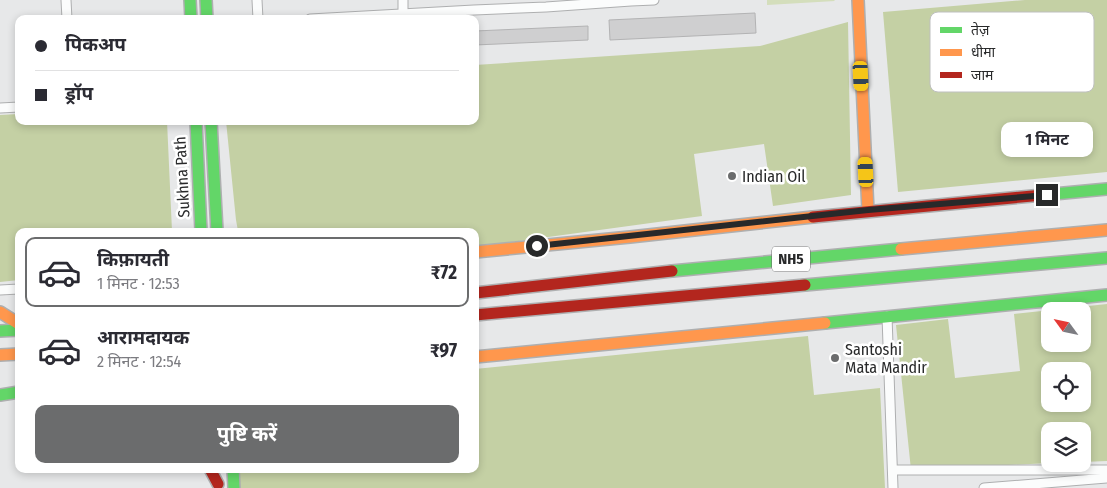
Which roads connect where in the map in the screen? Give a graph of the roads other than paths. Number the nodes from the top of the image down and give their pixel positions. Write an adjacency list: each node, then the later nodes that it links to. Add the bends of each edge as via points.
1 (66, 0): 12 (street)
2 (190, 0): 13 (main road)
3 (206, 0): 14 (main road)
4 (257, 0): 15 (street)
5 (403, 0): 11 (street)
6 (631, 0): 7 (street); 9 (street)
7 (654, 0)
8 (858, 0): 22 (main road)
9 (546, 4): 10 (street)
10 (474, 5): 11 (street)
11 (403, 14): 16 (street)
12 (67, 15)
13 (191, 15)
14 (207, 15)
15 (258, 15)
16 (384, 15)
17 (15, 107): 18 (street)
18 (0, 108)
19 (196, 125): 23 (main road, Sukhna Path)
20 (212, 125): 24 (main road, Sukhna Path)
21 (1107, 189): 22 (main road)
22 (868, 210): 26 (main road)
23 (201, 228)
24 (218, 228)
25 (1107, 230): 30 (main road, NH5, via 714,266)
26 (479, 252)
27 (1107, 258): 33 (main road, NH5)
28 (0, 290): 29 (street)
29 (15, 290)
30 (479, 293)
31 (1107, 295): 34 (main road)
32 (0, 312): 35 (main road)
33 (479, 315)
34 (888, 316): 40 (main road); 43 (street)
35 (15, 321)
36 (0, 330): 37 (main road)
37 (15, 330)
38 (15, 354): 39 (main road)
39 (0, 355)
40 (479, 357)
41 (15, 393): 42 (main road)
42 (0, 395)
43 (892, 470): 44 (street); 51 (street)
44 (1107, 470)
45 (212, 473): 49 (main road)
46 (217, 473): 49 (main road)
47 (233, 473): 50 (main road)
48 (1107, 478): 52 (street)
49 (218, 486)
50 (234, 488)
51 (893, 488)
52 (984, 488)

